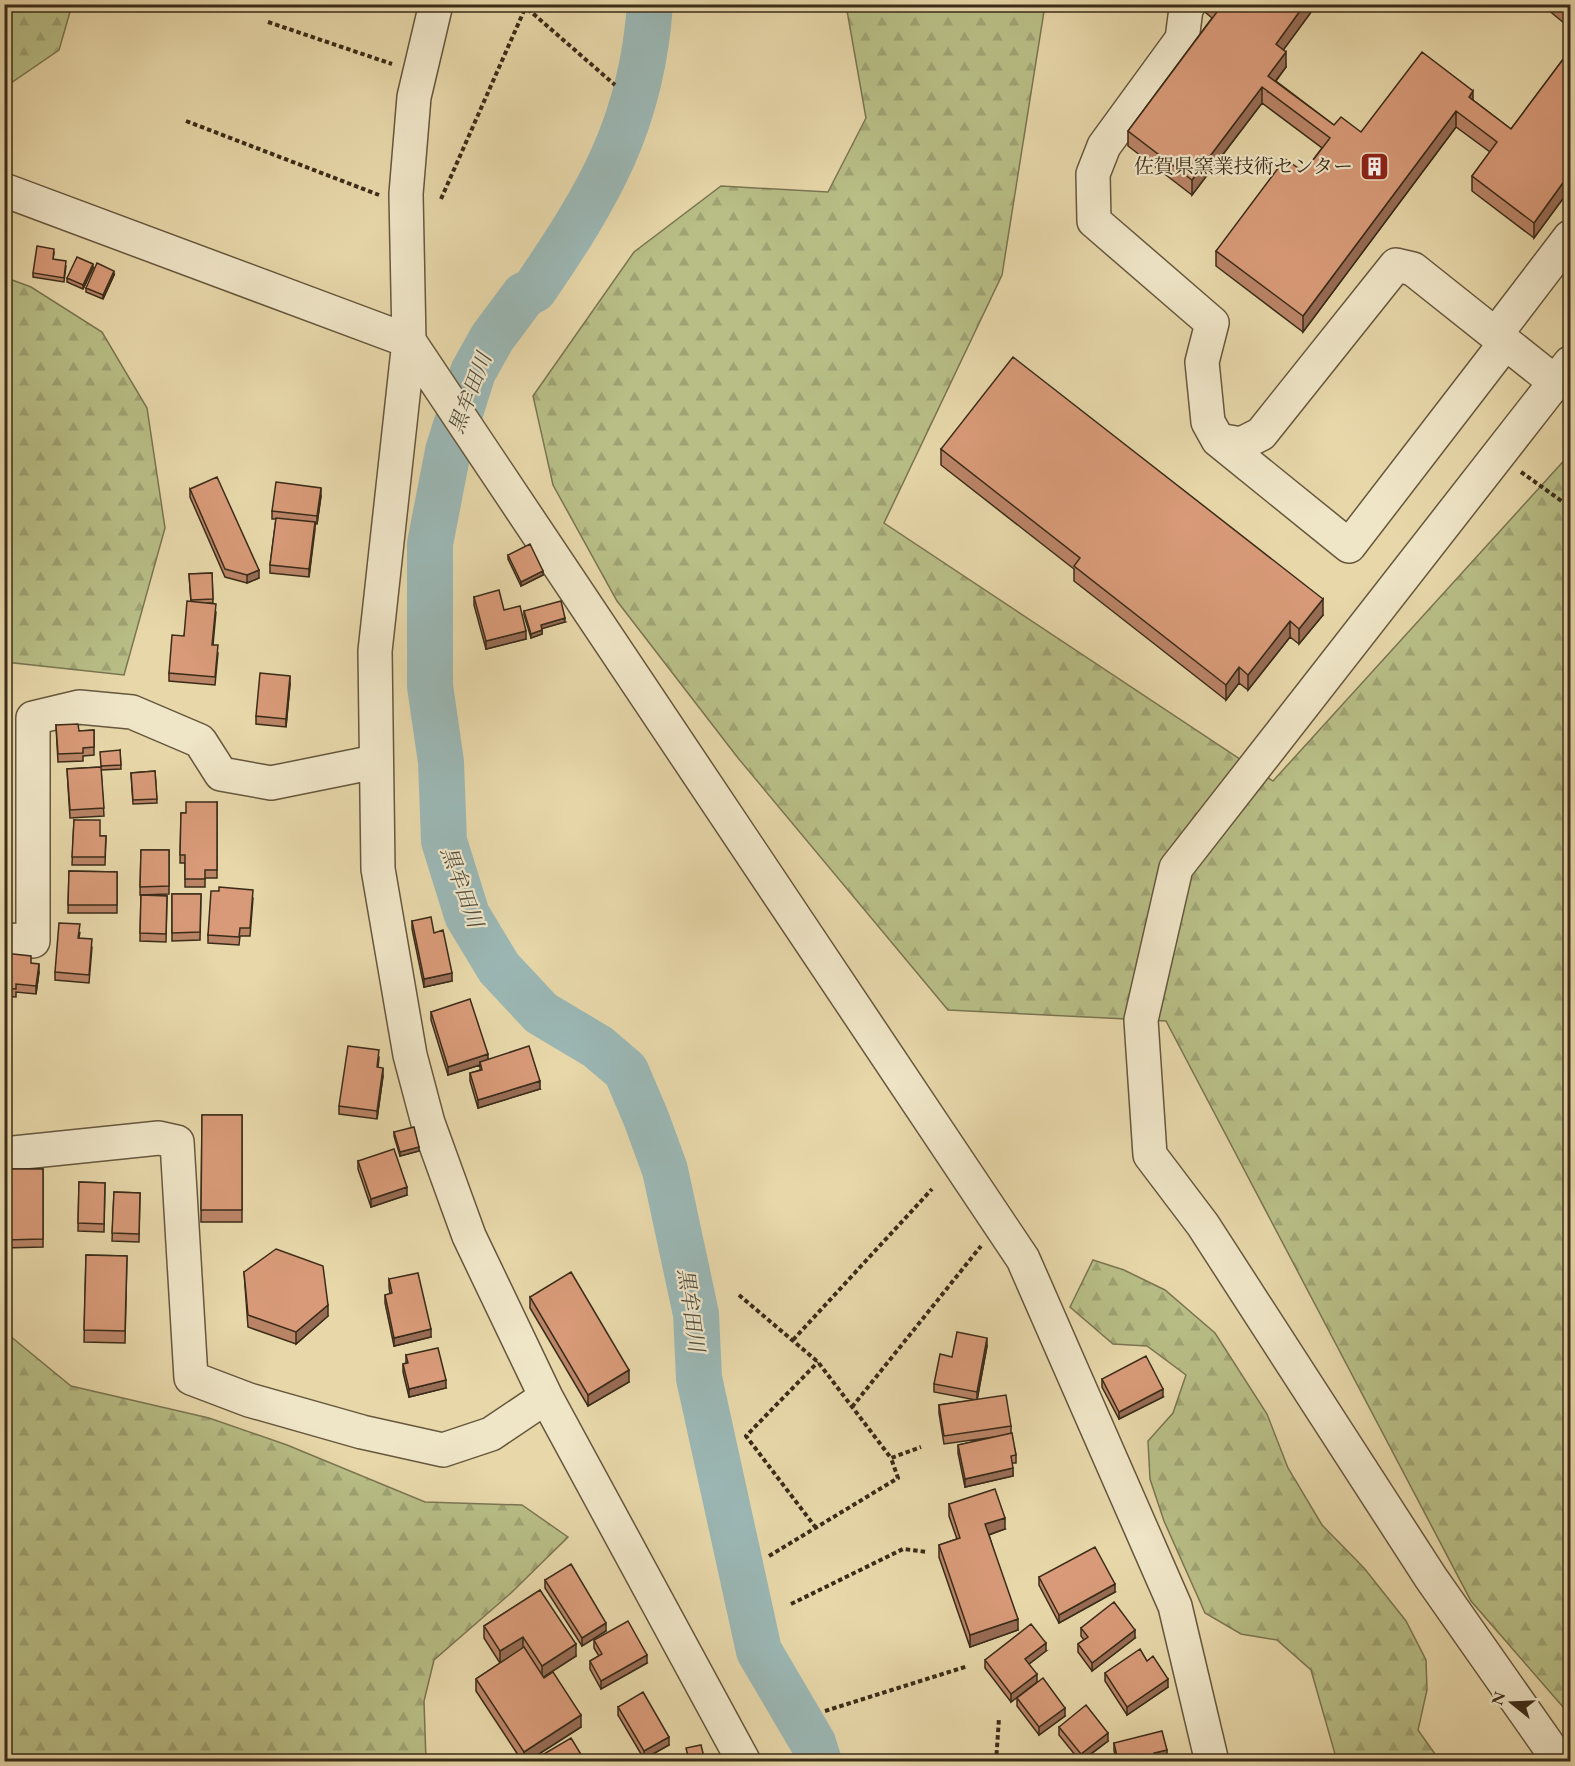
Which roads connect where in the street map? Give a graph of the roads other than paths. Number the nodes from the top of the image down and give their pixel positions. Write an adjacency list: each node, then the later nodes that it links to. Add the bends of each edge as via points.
1 (436, 4): 6 (street, via 414,97 406,194)
2 (1189, 4): 8 (street, via 1182,39 1104,146 1093,174 1094,221 1212,323 1202,362 1208,422)
3 (4, 190): 6 (street)
4 (1570, 237): 5 (street)
5 (1501, 338): 7 (street); 8 (street, via 1413,269 1396,265 1261,434 1240,444); 8 (street, via 1349,546)
6 (409, 341): 9 (street, via 375,651); 14 (street, via 1023,1259 1175,1606)
7 (1563, 372): 15 (street, via 1176,868 1141,1020 1150,1155 1203,1225 1431,1578)
8 (1218, 440)
9 (375, 762): 10 (street, via 271,783 221,774 200,741 132,712 80,706 33,718 33,940); 12 (street, via 378,869 410,1055 428,1123 469,1236)
10 (4, 940)
11 (4, 1154): 12 (street, via 159,1138 177,1142 190,1378 260,1403 443,1450 491,1434)
12 (546, 1397): 13 (street)
13 (744, 1761)
14 (1212, 1761)
15 (1560, 1761)

